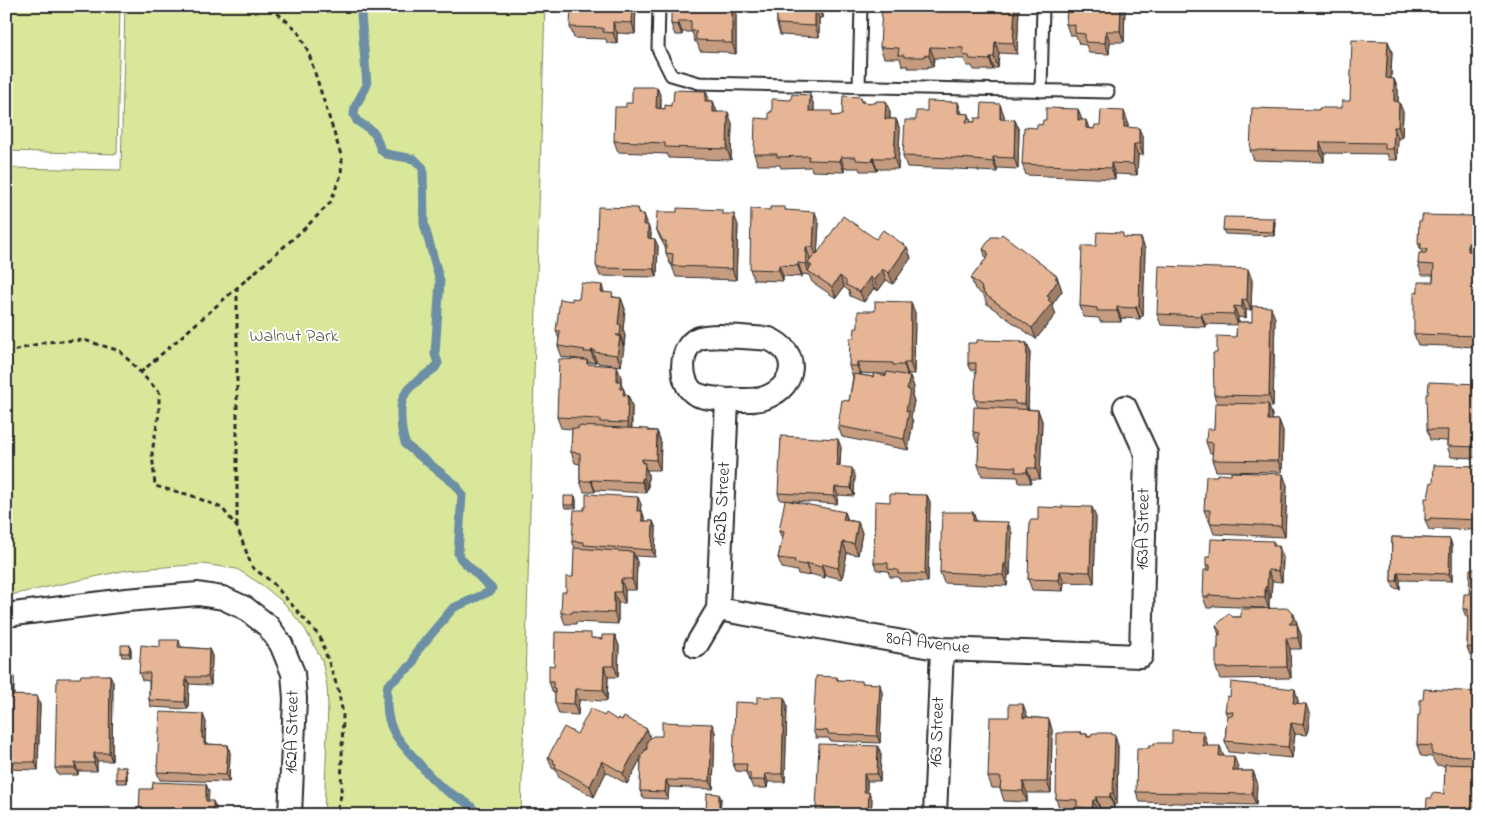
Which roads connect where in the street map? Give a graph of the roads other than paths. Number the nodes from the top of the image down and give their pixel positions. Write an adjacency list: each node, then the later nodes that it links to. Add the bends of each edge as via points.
1 (659, 6): 4 (lane, via 658,49 671,75 699,83)
2 (860, 6): 4 (lane)
3 (1043, 6): 5 (lane)
4 (859, 87): 5 (lane)
5 (1041, 91): 6 (lane)
6 (1108, 92)
7 (728, 400): 7 (street, via 764,399 776,393 790,376 790,357 785,349 769,339 706,336 689,346 683,362 692,391 702,397); 9 (street, 162B Street)
8 (1125, 407): 13 (street, 163A Street, via 1146,453)
9 (718, 609): 11 (street); 12 (street, 80A Avenue)
10 (6, 615): 14 (street, 162A Street, via 198,594 223,598 246,608 268,626 281,644 293,673 295,699)
11 (696, 646)
12 (942, 649): 13 (street, 80A Avenue); 15 (street, 163 Street)
13 (1141, 656)
14 (290, 815)
15 (935, 815)

